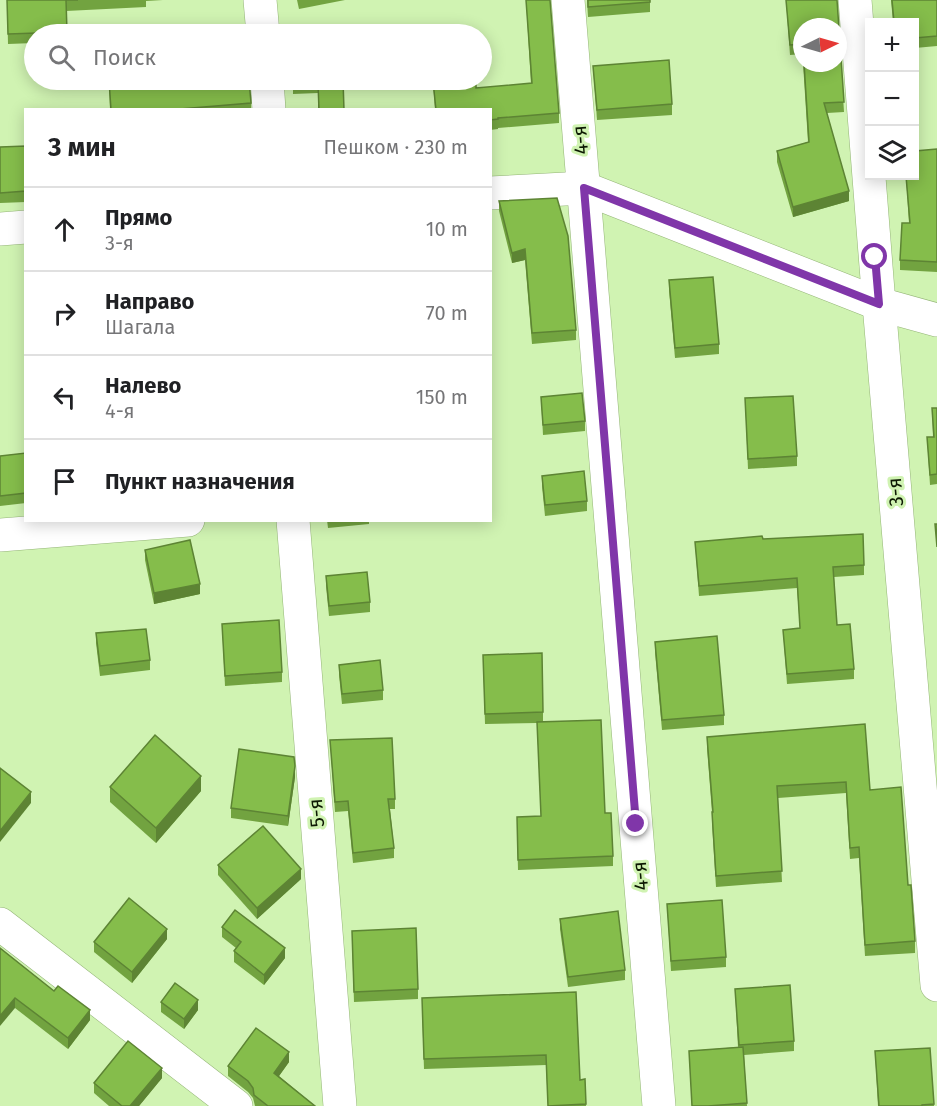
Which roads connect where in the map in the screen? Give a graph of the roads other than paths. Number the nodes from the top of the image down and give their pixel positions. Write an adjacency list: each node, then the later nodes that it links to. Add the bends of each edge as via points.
1 (260, 0): 4 (street)
2 (568, 0): 7 (street, 4-я)
3 (855, 0): 11 (street, 3-я)
4 (262, 24)
5 (268, 90): 6 (street)
6 (269, 108)
7 (584, 188): 8 (street); 11 (street); 20 (street, 4-я)
8 (492, 193)
9 (24, 227): 10 (street)
10 (0, 229)
11 (879, 304): 12 (street); 17 (street, 3-я)
12 (937, 320)
13 (163, 522): 15 (street)
14 (293, 522): 19 (street, 5-я)
15 (0, 535)
16 (0, 924): 18 (street)
17 (937, 985)
18 (236, 1106)
19 (340, 1106)
20 (659, 1106)

